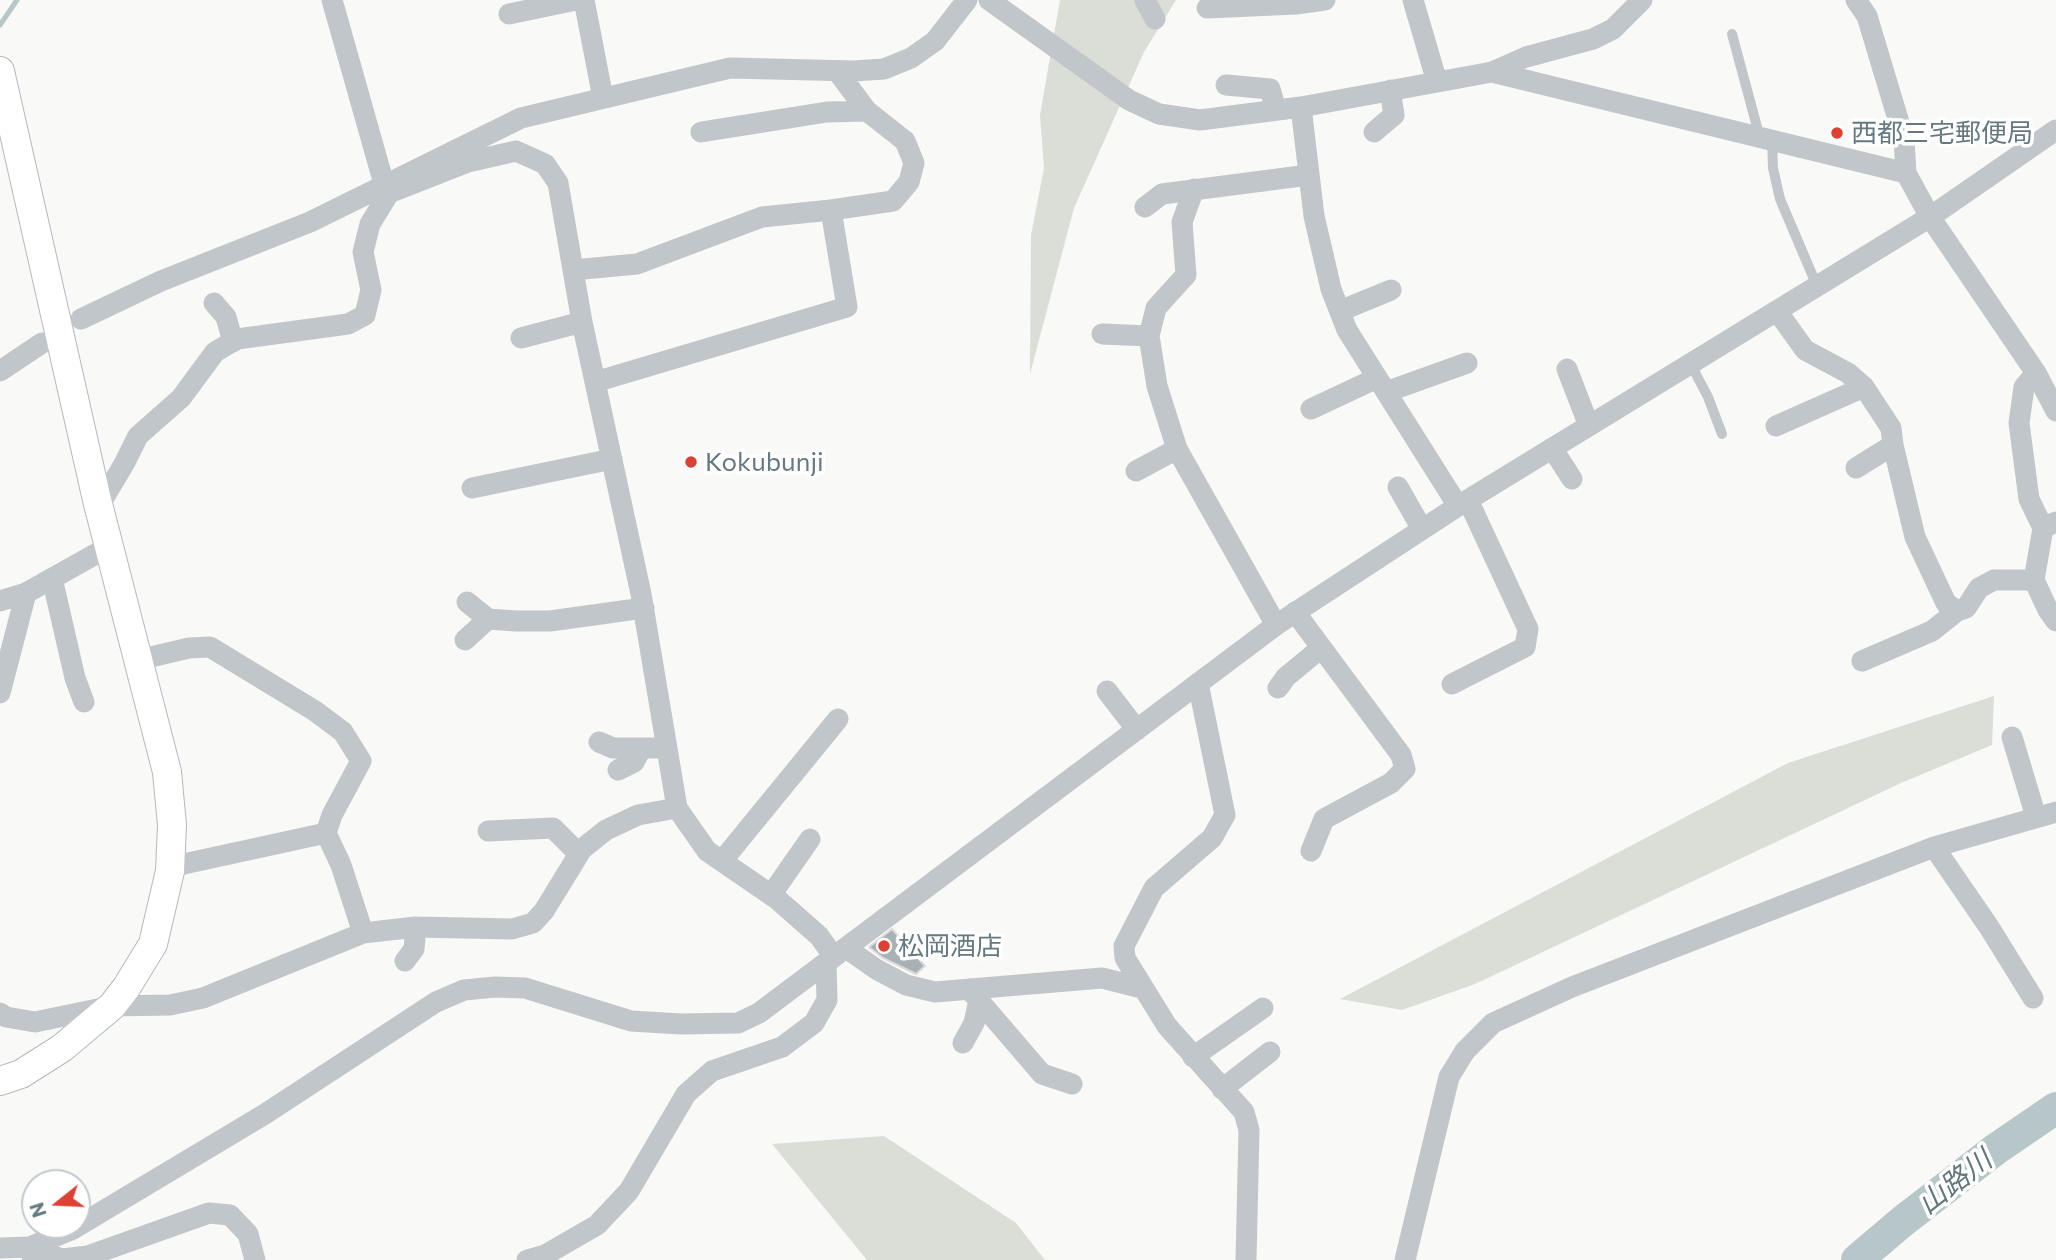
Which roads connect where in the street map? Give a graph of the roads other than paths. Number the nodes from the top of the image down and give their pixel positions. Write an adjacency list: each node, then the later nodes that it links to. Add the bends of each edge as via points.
1 (332, 0): 29 (street)
2 (576, 0): 11 (street)
3 (584, 0): 19 (street)
4 (967, 0): 13 (street, via 935,41 911,58 884,69)
5 (1325, 0): 10 (street)
6 (1413, 0): 16 (street)
7 (1642, 0): 15 (street, via 1613,29)
8 (1856, 0): 27 (street, via 1867,16 1905,139)
9 (994, 1): 21 (street, via 1129,100 1159,114 1200,120)
10 (1207, 8)
11 (509, 14)
12 (1732, 34): 26 (lane)
13 (837, 71): 19 (street, via 730,68); 22 (street)
14 (0, 72): 70 (street)
15 (1492, 72): 16 (street); 26 (street)
16 (1437, 82): 18 (street)
17 (1226, 85): 21 (street, via 1270,89)
18 (1390, 90): 20 (street); 25 (street, via 1394,115)
19 (603, 98): 29 (street, via 521,118)
20 (1301, 107): 21 (street); 28 (street)
21 (1276, 110)
22 (867, 111): 24 (street, via 827,112); 32 (street, via 905,141 914,163 909,182 893,201)
23 (2056, 130): 33 (street)
24 (701, 132)
25 (1374, 132)
26 (1766, 139): 27 (street); 35 (lane, via 1780,199)
27 (1906, 173): 33 (street)
28 (1309, 175): 30 (street); 38 (street, via 1314,216)
29 (386, 189): 34 (street, via 516,151 545,164 558,183); 40 (street, via 161,281); 45 (street, via 363,251 371,290 365,314 348,324)
30 (1194, 189): 31 (street, via 1162,194); 43 (street, via 1182,222 1186,275 1156,308)
31 (1145, 206)
32 (831, 210): 34 (street, via 762,217 637,264); 52 (street, via 847,307)
33 (1930, 217): 35 (street); 51 (street)
34 (573, 270): 41 (street)
35 (1816, 286): 39 (street)
36 (1391, 290): 38 (street)
37 (214, 303): 45 (street, via 226,317)
38 (1340, 311): 53 (street)
39 (1777, 311): 48 (street); 54 (street, via 1805,350)
40 (82, 319)
41 (582, 322): 44 (street); 52 (street)
42 (1102, 334): 43 (street)
43 (1149, 336): 62 (street, via 1157,386)
44 (521, 338)
45 (233, 342): 70 (street, via 215,352 181,398 138,436)
46 (42, 343): 50 (street)
47 (1467, 363): 53 (street)
48 (1690, 363): 57 (street); 59 (lane)
49 (1567, 369): 57 (street)
50 (0, 371)
51 (2036, 373): 56 (street); 71 (street, via 2024,387 2019,423 2029,499)
52 (595, 382): 63 (street)
53 (1382, 385): 55 (street); 69 (street)
54 (1864, 387): 58 (street); 60 (street, via 1891,428)
55 (1311, 409)
56 (2056, 411)
57 (1589, 426): 61 (street)
58 (1776, 426)
59 (1722, 434)
60 (1893, 445): 64 (street); 80 (street, via 1915,537 1946,603)
61 (1552, 448): 66 (street); 69 (street)
62 (1177, 449): 65 (street); 84 (street)
63 (612, 459): 68 (street); 79 (street)
64 (1856, 468)
65 (1136, 471)
66 (1572, 479)
67 (1398, 487): 72 (street)
68 (472, 488)
69 (1463, 503): 72 (street); 90 (street, via 1528,629 1525,647)
70 (99, 506): 73 (street)
71 (2049, 525): 75 (street)
72 (1422, 529): 81 (street)
73 (110, 546): 74 (street); 87 (street)
74 (52, 578): 76 (street); 94 (street)
75 (2034, 580): 80 (street, via 1994,580 1979,589 1966,608); 83 (street)
76 (26, 593): 77 (street); 93 (street)
77 (0, 601)
78 (467, 602): 82 (street)
79 (644, 608): 82 (street, via 550,621); 99 (street)
80 (1956, 611): 88 (street, via 1932,631)
81 (1295, 612): 84 (street); 86 (street)
82 (488, 619): 85 (street)
83 (2056, 621)
84 (1276, 625): 89 (street)
85 (465, 640)
86 (1321, 648): 91 (street); 108 (street, via 1401,755 1405,769 1391,783 1324,819)
87 (138, 660): 105 (street, via 210,647 343,732 361,761); 111 (street, via 167,772)
88 (1862, 661)
89 (1198, 683): 96 (street); 117 (street, via 1225,815 1212,838 1154,888 1124,946 1125,958)
90 (1452, 684)
91 (1278, 688)
92 (1107, 691): 96 (street)
93 (0, 693)
94 (84, 702)
95 (838, 719): 110 (street)
96 (1137, 730): 115 (street)
97 (2012, 737): 103 (street)
98 (599, 742): 100 (street, via 613,748)
99 (667, 748): 100 (street); 102 (street)
100 (641, 749): 101 (street, via 634,762)
101 (618, 770)
102 (677, 808): 109 (street, via 627,820); 110 (street, via 707,851)
103 (2046, 815): 107 (street)
104 (488, 831): 109 (street, via 553,828)
105 (326, 833): 111 (street); 114 (street)
106 (810, 839): 112 (street)
107 (1934, 847): 119 (street); 134 (street, via 1572,987 1493,1023 1465,1051 1449,1077)
108 (1311, 851)
109 (579, 855): 113 (street, via 533,923 512,929)
110 (722, 861): 112 (street)
111 (170, 867): 120 (street, via 153,944)
112 (771, 895): 115 (street)
113 (415, 927): 114 (street); 116 (street, via 414,949)
114 (363, 933): 120 (street, via 203,998 170,1005)
115 (835, 956): 118 (street, via 906,985); 130 (street, via 759,1013 738,1023 631,1021 525,988 464,990 436,1002 265,1114); 131 (street, via 827,1000 814,1023 782,1047 712,1071 685,1094 629,1191 597,1225)
116 (405, 961)
117 (1142, 988): 118 (street, via 1102,978); 125 (street)
118 (974, 994): 123 (street, via 974,1023); 127 (street, via 1042,1074)
119 (2033, 998)
120 (112, 1006): 122 (street, via 35,1022); 126 (street, via 62,1048 21,1074)
121 (1263, 1008): 125 (street)
122 (0, 1013)
123 (963, 1044)
124 (1270, 1052): 128 (street)
125 (1194, 1057): 128 (street)
126 (0, 1081)
127 (1072, 1084)
128 (1222, 1089): 133 (street, via 1244,1112 1250,1130)
129 (0, 1248): 130 (street)
130 (32, 1253): 132 (street, via 62,1259 88,1256 209,1213 230,1215 248,1234)
131 (540, 1258)
132 (255, 1260)
133 (1246, 1260)
134 (1405, 1260)

